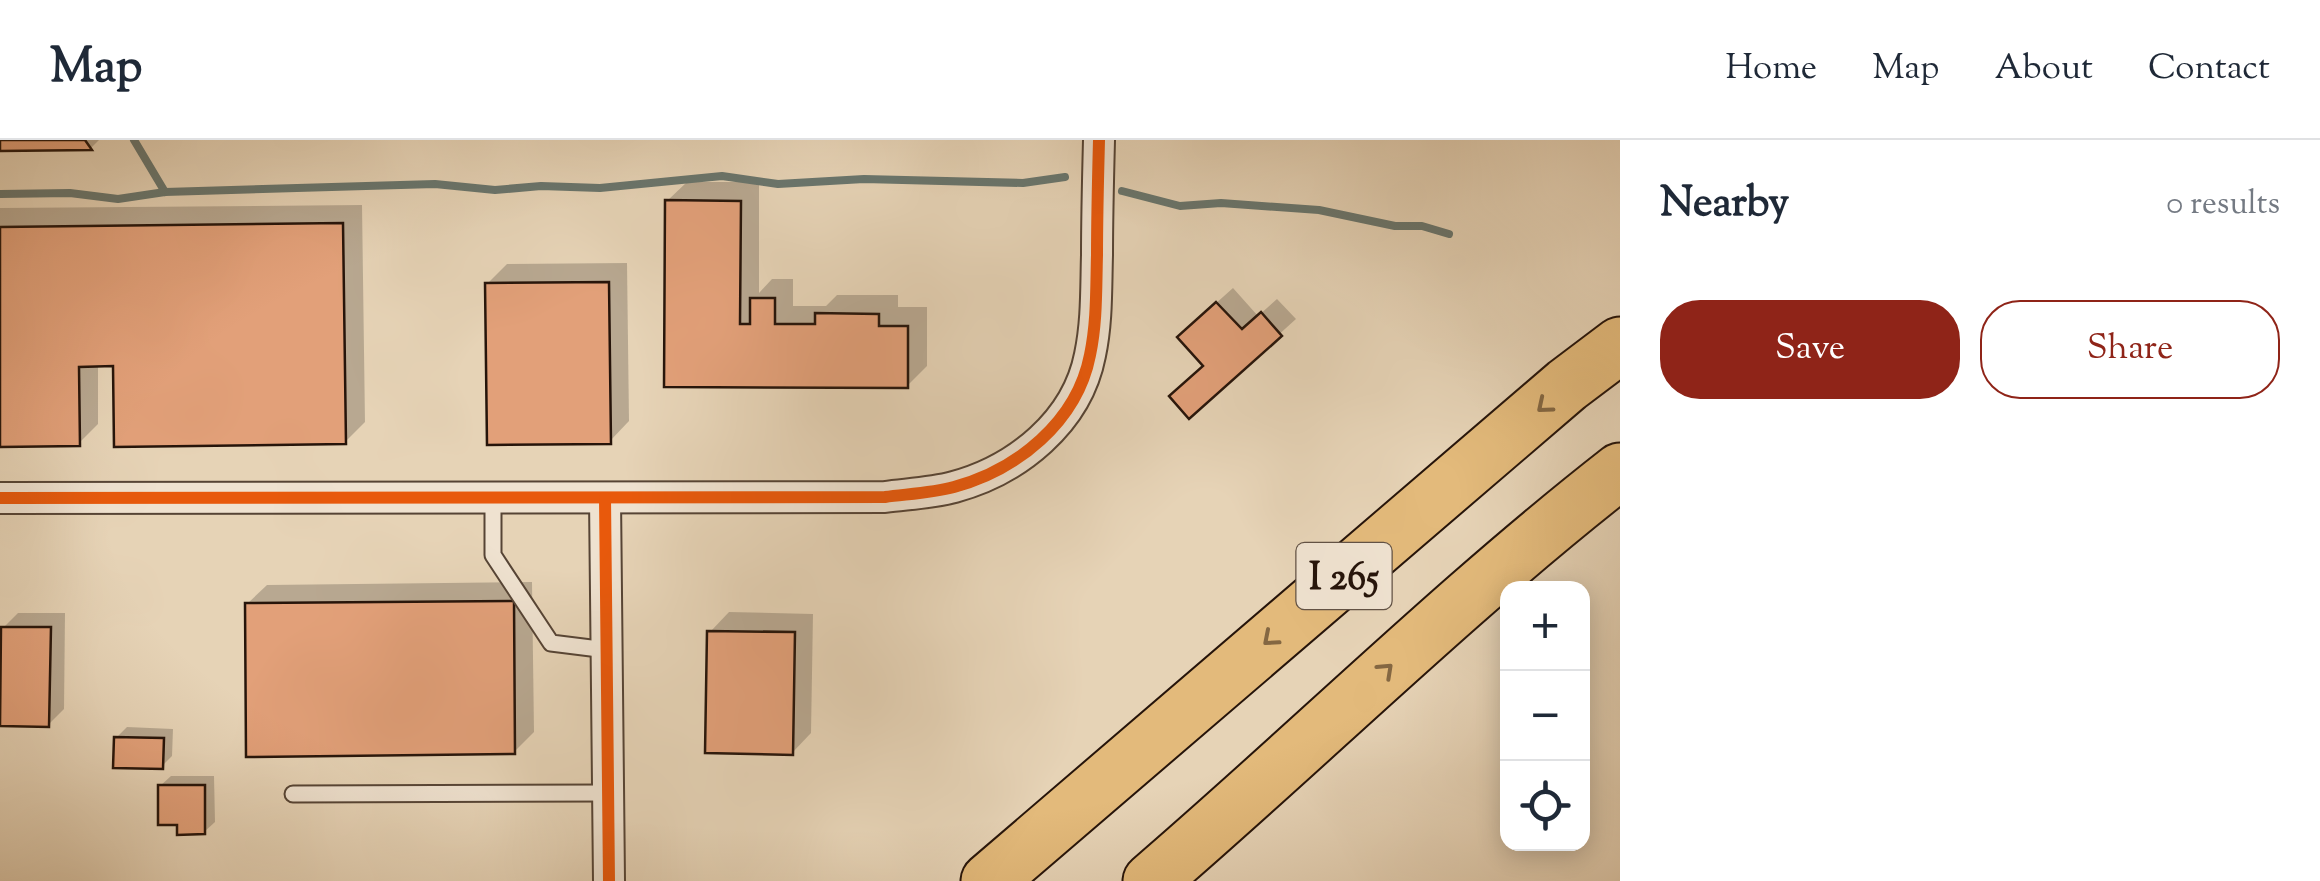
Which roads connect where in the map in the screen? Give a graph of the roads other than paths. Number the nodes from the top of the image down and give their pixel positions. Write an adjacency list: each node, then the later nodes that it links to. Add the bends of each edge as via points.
1 (1099, 140): 6 (street, via 1090,359 1061,419 1012,462 952,488 885,497)
2 (1620, 345): 11 (highway, I 265, one-way to 11)
3 (1620, 471): 12 (highway, I 265, one-way to 3)
4 (0, 498): 5 (street)
5 (493, 498): 6 (street); 7 (lane, via 493,555 551,643)
6 (605, 498): 7 (street)
7 (607, 650): 9 (street)
8 (293, 794): 9 (lane)
9 (608, 794): 10 (street)
10 (609, 881)
11 (989, 881)
12 (1151, 881)

